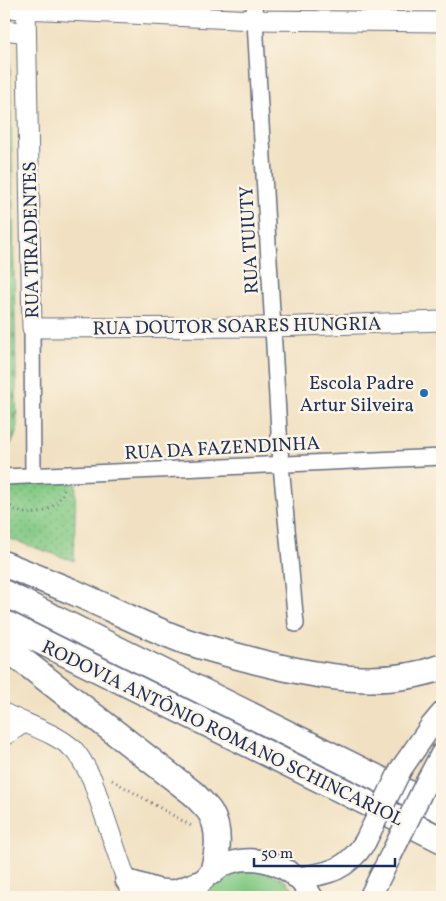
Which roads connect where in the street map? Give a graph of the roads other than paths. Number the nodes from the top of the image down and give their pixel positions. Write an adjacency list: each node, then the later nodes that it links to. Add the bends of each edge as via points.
1 (26, 6): 2 (street); 3 (street); 6 (street, RUA TIRADENTES)
2 (4, 8)
3 (254, 12): 4 (street); 8 (street, RUA TUIUTY)
4 (442, 22)
5 (4, 30): 6 (street)
6 (26, 36): 9 (street, RUA TIRADENTES)
7 (442, 321): 8 (street, RUA DOUTOR SOARES HUNGRIA)
8 (273, 327): 9 (street, RUA DOUTOR SOARES HUNGRIA); 11 (street, RUA TUIUTY)
9 (32, 328): 12 (street, RUA TIRADENTES)
10 (442, 458): 11 (street, RUA DA FAZENDINHA)
11 (281, 465): 12 (street, RUA DA FAZENDINHA); 17 (street, RUA TUIUTY)
12 (33, 476): 13 (street, RUA DA FAZENDINHA)
13 (4, 477)
14 (4, 564): 19 (highway, via 181,639 296,671 357,680 402,678)
15 (4, 593): 25 (highway, RODOVIA ANTÔNIO ROMANO SCHINCARIOL)
16 (4, 623): 26 (highway, RODOVIA ANTÔNIO ROMANO SCHINCARIOL)
17 (296, 624)
18 (4, 646): 28 (highway, via 194,794 210,812 216,826 217,852)
19 (442, 667)
20 (442, 712): 27 (main road, bridge, via 401,768 358,853 347,864 320,875)
21 (4, 713): 22 (street)
22 (24, 723): 23 (street); 29 (street, via 61,739 84,763)
23 (4, 736)
24 (442, 752): 31 (main road, bridge)
25 (442, 810)
26 (442, 840)
27 (299, 878): 28 (main road, via 279,866 257,860 234,862); 30 (main road)
28 (201, 883): 29 (main road, via 174,892)
29 (129, 889)
30 (312, 897)
31 (370, 897)

